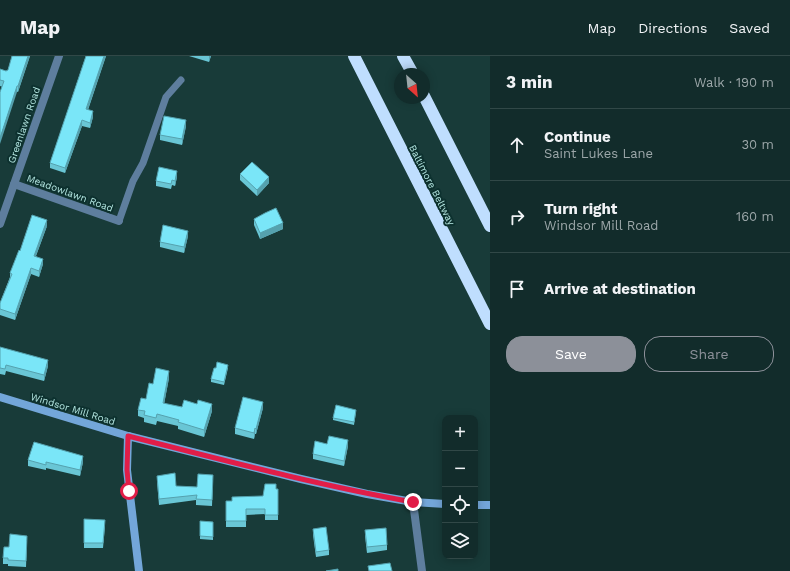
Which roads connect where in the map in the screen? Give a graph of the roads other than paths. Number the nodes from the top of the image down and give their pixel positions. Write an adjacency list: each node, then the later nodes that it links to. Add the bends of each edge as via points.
1 (59, 56): 7 (street, Greenlawn Road)
2 (354, 56): 11 (highway, Baltimore Beltway)
3 (403, 56): 4 (highway)
4 (410, 68)
5 (181, 80): 8 (lane, via 166,97)
6 (428, 104): 10 (highway)
7 (14, 184): 8 (street, Meadowlawn Road); 9 (street, Greenlawn Road)
8 (119, 221)
9 (0, 224)
10 (490, 226)
11 (490, 324)
12 (0, 397): 13 (main road, Windsor Mill Road)
13 (128, 436): 14 (main road, Windsor Mill Road, via 300,479); 18 (main road, via 127,470)
14 (413, 502): 15 (main road, Windsor Mill Road); 19 (street)
15 (442, 504)
16 (478, 505): 17 (main road)
17 (490, 505)
18 (139, 571)
19 (422, 571)

